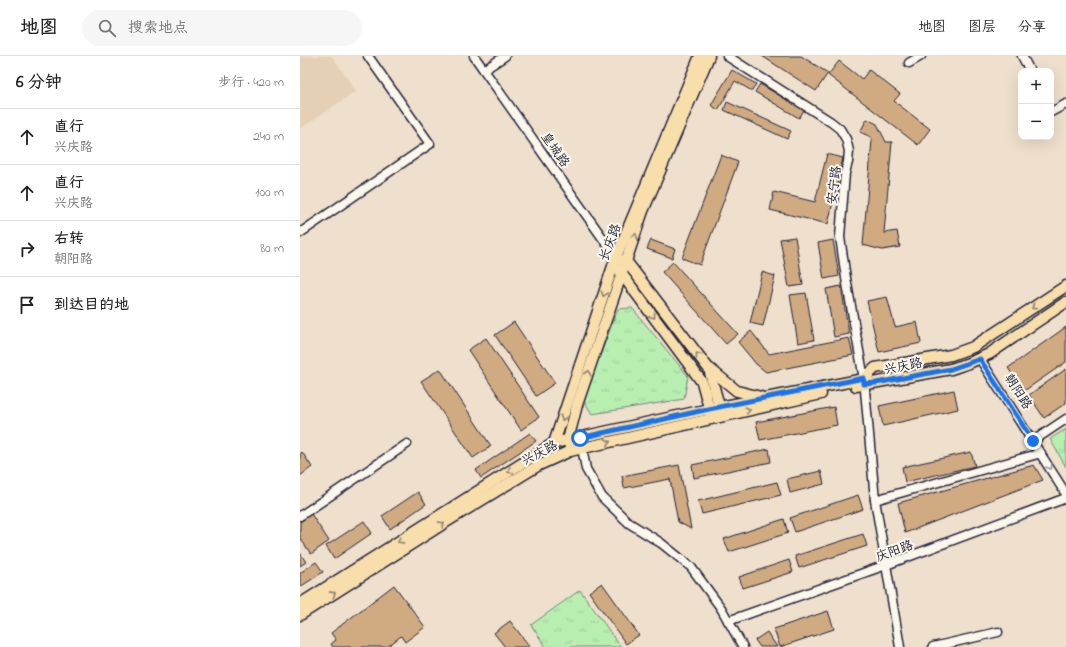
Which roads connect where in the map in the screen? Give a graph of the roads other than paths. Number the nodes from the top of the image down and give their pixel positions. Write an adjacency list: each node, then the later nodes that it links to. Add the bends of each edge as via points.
1 (368, 56): 14 (street, via 430,144)
2 (474, 56): 11 (street, 皇城路)
3 (505, 56): 11 (street)
4 (700, 56): 15 (main road, 长庆路)
5 (709, 56): 15 (main road, one-way to 5)
6 (727, 56): 21 (street, 安宁路, via 831,122 840,129 846,139 849,151 844,173 840,237)
7 (922, 56): 9 (street)
8 (1022, 56): 10 (street)
9 (909, 63)
10 (1028, 68)
11 (484, 70): 15 (street, 皇城路)
12 (1066, 104): 13 (street)
13 (1054, 110)
14 (300, 233)
15 (621, 259): 16 (main road); 20 (main road, 皇城路, one-way to 15); 28 (main road, 长庆路, one-way to 28)
16 (621, 273): 23 (main road, one-way to 23, via 702,382); 26 (main road, one-way to 16, via 577,405)
17 (1066, 286): 21 (main road, 兴庆路, one-way to 21, via 973,347 951,354 875,368)
18 (1066, 302): 19 (main road, 兴庆路)
19 (981, 358): 21 (main road, 兴庆路, via 951,369 876,383); 27 (street, 朝阳路)
20 (709, 369): 22 (main road, via 737,391); 23 (main road, 皇城路)
21 (864, 381): 22 (main road, 兴庆路); 23 (main road, 兴庆路, one-way to 21); 36 (street, 安宁路)
22 (765, 398): 23 (main road, 兴庆路)
23 (716, 413): 25 (main road, 兴庆路); 30 (main road, 兴庆路, one-way to 23)
24 (1066, 419): 27 (street)
25 (580, 438): 26 (main road, 兴庆路); 30 (street)
26 (568, 440): 28 (main road, 兴庆路); 31 (main road)
27 (1034, 440): 32 (street, 朝阳路)
28 (554, 443): 33 (main road); 39 (main road, one-way to 39)
29 (407, 444): 37 (street)
30 (582, 448): 31 (main road, 兴庆路); 41 (street, via 586,469 602,497 629,523 661,543 691,567)
31 (570, 451): 33 (main road, 兴庆路)
32 (1041, 453): 34 (street, 朝阳路, one-way to 34); 36 (street)
33 (558, 456): 40 (main road, 兴庆路, one-way to 33, via 446,522)
34 (1066, 494)
35 (1066, 498): 38 (street, 庆阳路)
36 (875, 500): 38 (street, 安宁路)
37 (300, 516)
38 (886, 565): 41 (street, 庆阳路); 44 (street, 安宁路)
39 (300, 604)
40 (300, 616)
41 (728, 621): 43 (street)
42 (998, 632): 45 (street)
43 (743, 647)
44 (900, 647)
45 (933, 647)

